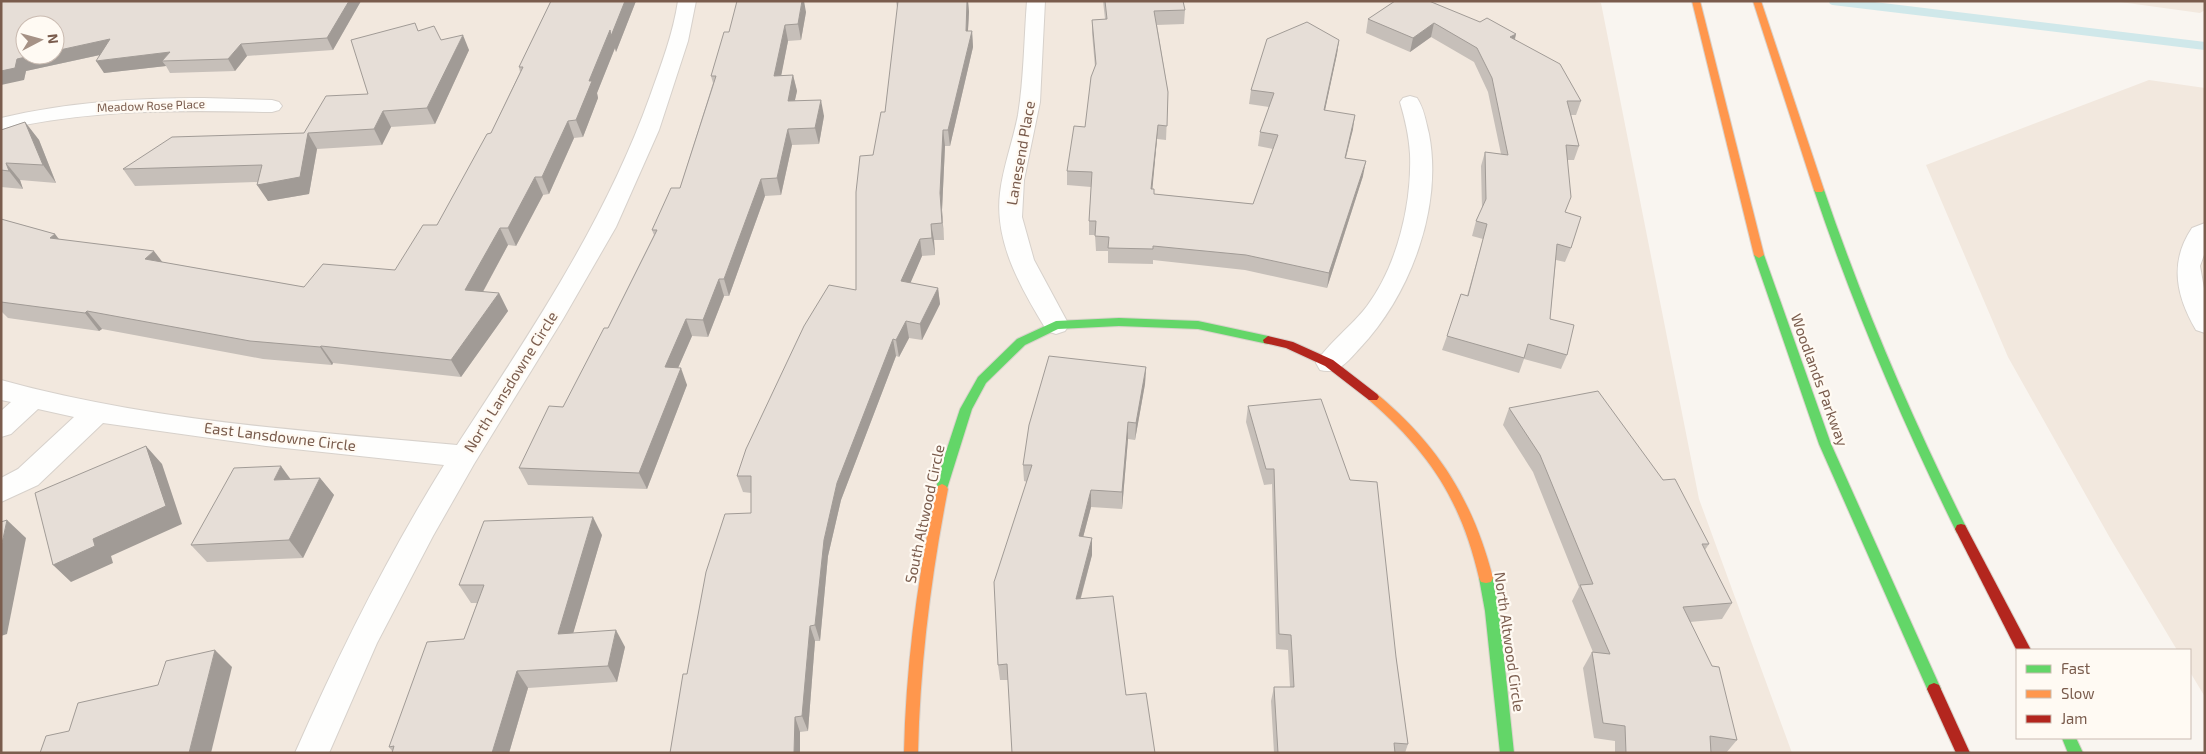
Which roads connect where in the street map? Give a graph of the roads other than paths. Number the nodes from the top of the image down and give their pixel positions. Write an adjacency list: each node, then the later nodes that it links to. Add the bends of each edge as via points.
1 (687, 1): 16 (street, North Lansdowne Circle, via 682,29 657,107 611,215 511,385)
2 (1036, 1): 10 (street, Lanesend Place, via 1032,88 1010,215 1017,249)
3 (1696, 1): 23 (main road, Woodlands Parkway, via 1754,240 1825,444)
4 (1757, 1): 18 (main road, via 1843,264 1924,456)
5 (1410, 102): 11 (street, via 1418,129 1421,161 1414,217 1402,262 1387,294 1368,321)
6 (272, 106): 7 (street, Meadow Rose Place, via 132,104 48,114)
7 (1, 124)
8 (2205, 230): 9 (street, via 2200,233 2188,266 2193,297)
9 (2205, 324)
10 (1056, 325): 11 (main road, North Altwood Circle, via 1119,322 1198,325 1289,345); 21 (main road, South Altwood Circle, via 1021,342 982,380 966,409 947,467 930,547 916,649)
11 (1329, 363): 22 (main road, North Altwood Circle, via 1415,435 1443,471 1465,509 1482,557 1492,611)
12 (1, 390): 13 (street, East Lansdowne Circle)
13 (32, 399): 14 (street, East Lansdowne Circle); 15 (street)
14 (97, 412): 16 (street, East Lansdowne Circle, via 208,429); 17 (street, via 28,477)
15 (1, 427)
16 (465, 456): 20 (street, North Lansdowne Circle, via 368,629)
17 (1, 491)
18 (2023, 649)
19 (2069, 739): 24 (main road)
20 (312, 753)
21 (911, 753)
22 (1507, 753)
23 (1963, 753)
24 (2076, 753)

